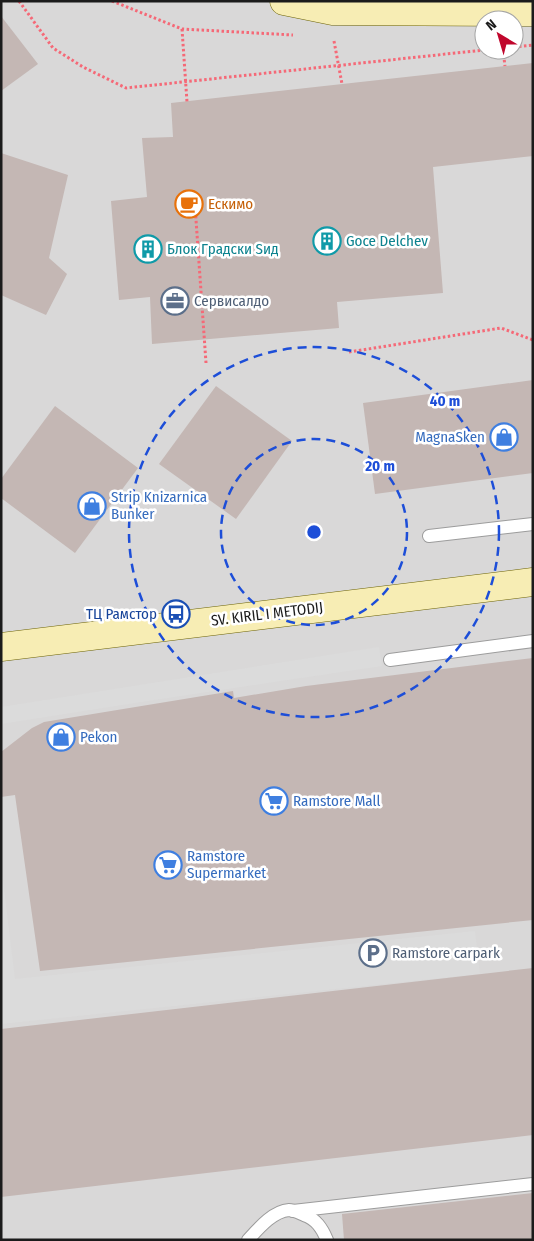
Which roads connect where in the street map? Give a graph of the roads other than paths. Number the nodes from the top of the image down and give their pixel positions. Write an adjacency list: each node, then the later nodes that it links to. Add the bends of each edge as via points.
1 (284, 1): 2 (street, via 333,11)
2 (415, 6): 3 (street)
3 (533, 12)
4 (533, 524): 5 (lane)
5 (429, 536)
6 (533, 582): 8 (street, SV. KIRIL I METODIJ)
7 (533, 641): 9 (lane)
8 (1, 646)
9 (390, 660)
10 (533, 1184): 11 (lane)
11 (293, 1211): 12 (lane, via 287,1210 269,1219); 13 (lane, via 314,1220)
12 (248, 1240)
13 (327, 1240)

